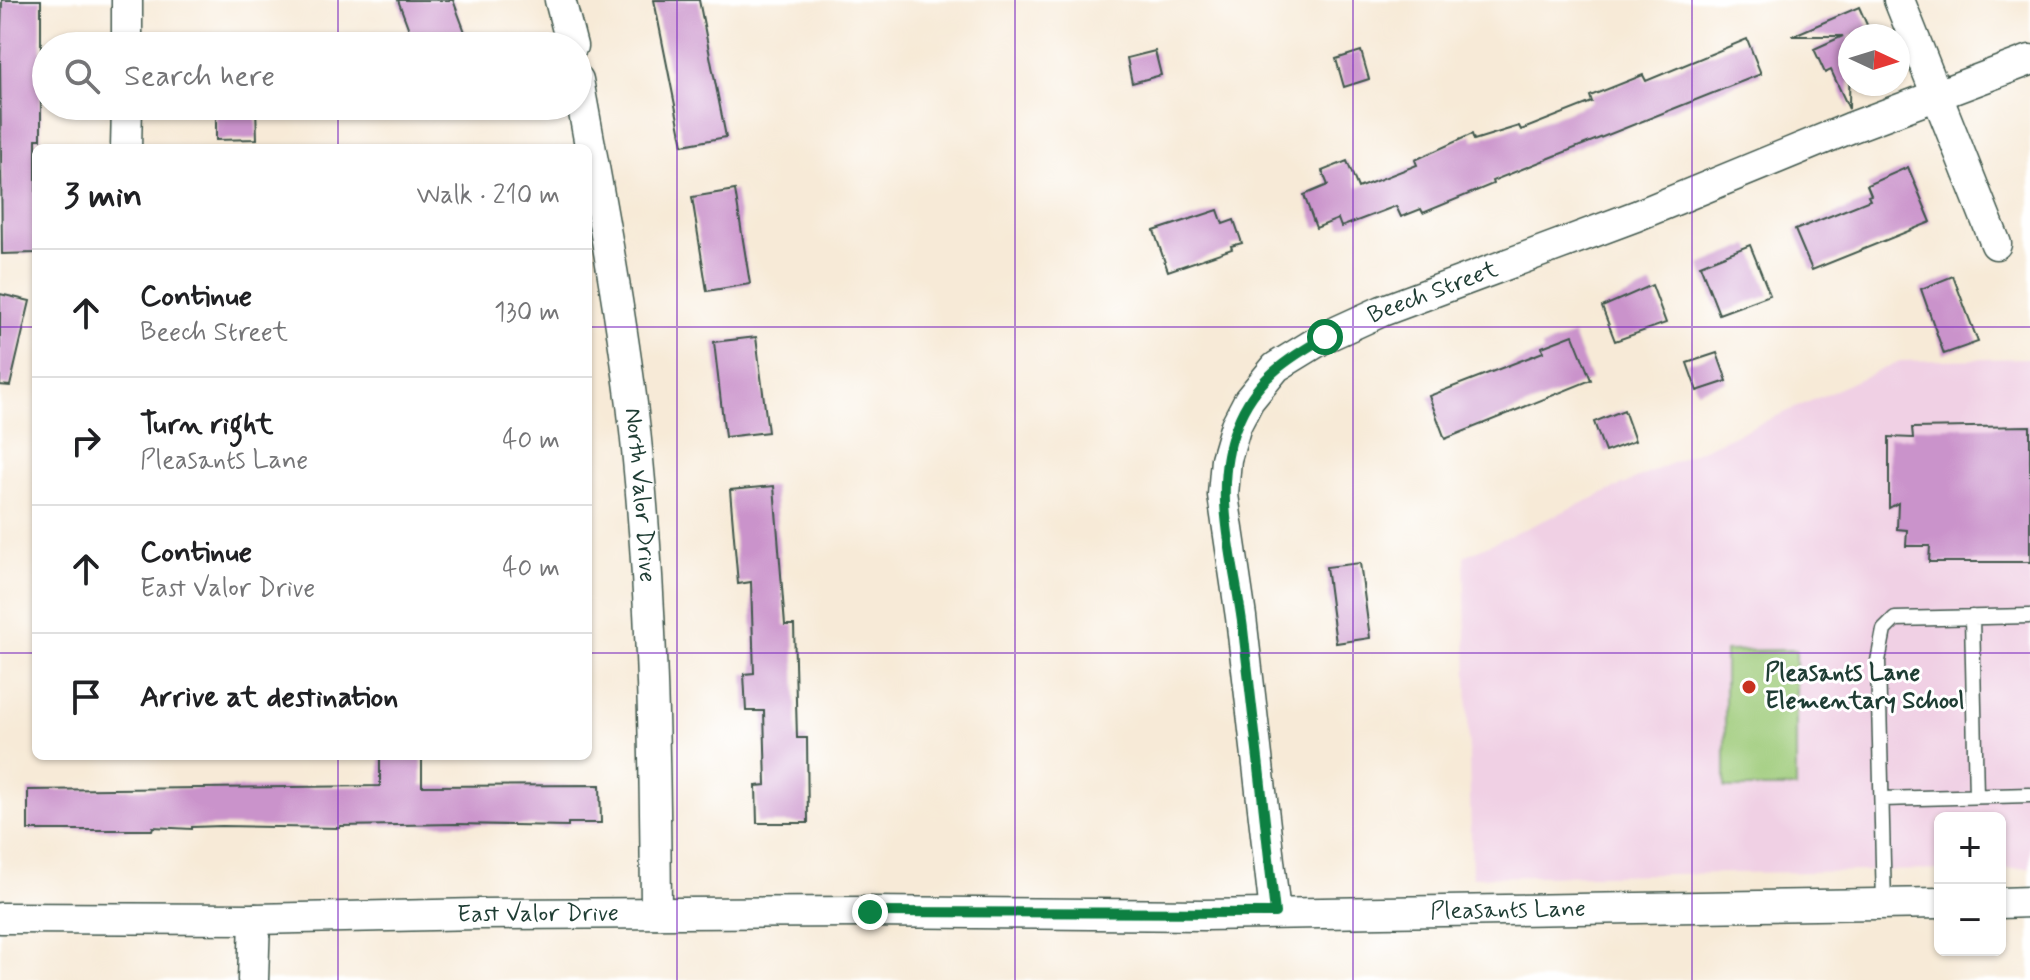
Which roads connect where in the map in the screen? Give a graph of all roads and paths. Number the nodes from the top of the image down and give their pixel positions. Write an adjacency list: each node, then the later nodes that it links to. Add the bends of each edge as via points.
1 (127, 0): 4 (street)
2 (560, 0): 5 (street)
3 (1899, 0): 7 (street)
4 (127, 32)
5 (568, 32)
6 (2030, 60): 7 (street, Beech Street)
7 (1935, 96): 13 (street); 24 (street, Beech Street, via 1382,311 1276,367 1249,400 1226,459 1223,495)
8 (127, 120): 10 (street)
9 (585, 120): 11 (street, North Valor Drive)
10 (126, 144)
11 (590, 144)
12 (592, 157): 23 (street, North Valor Drive, via 633,420 648,579)
13 (1996, 244)
14 (2030, 616): 15 (lane)
15 (1972, 617): 17 (lane); 18 (lane, via 1895,619 1884,630 1878,661)
16 (2030, 795): 17 (lane)
17 (1976, 796): 18 (lane)
18 (1882, 799): 22 (lane)
19 (2030, 902): 21 (street)
20 (1934, 903): 22 (street, Pleasants Lane)
21 (2006, 903)
22 (1884, 904): 24 (street, Pleasants Lane)
23 (656, 913): 25 (street, East Valor Drive); 27 (street, East Valor Drive)
24 (1275, 913): 25 (street, Pleasants Lane)
25 (1076, 914)
26 (0, 918): 27 (street, East Valor Drive)
27 (255, 919): 28 (street)
28 (253, 980)

